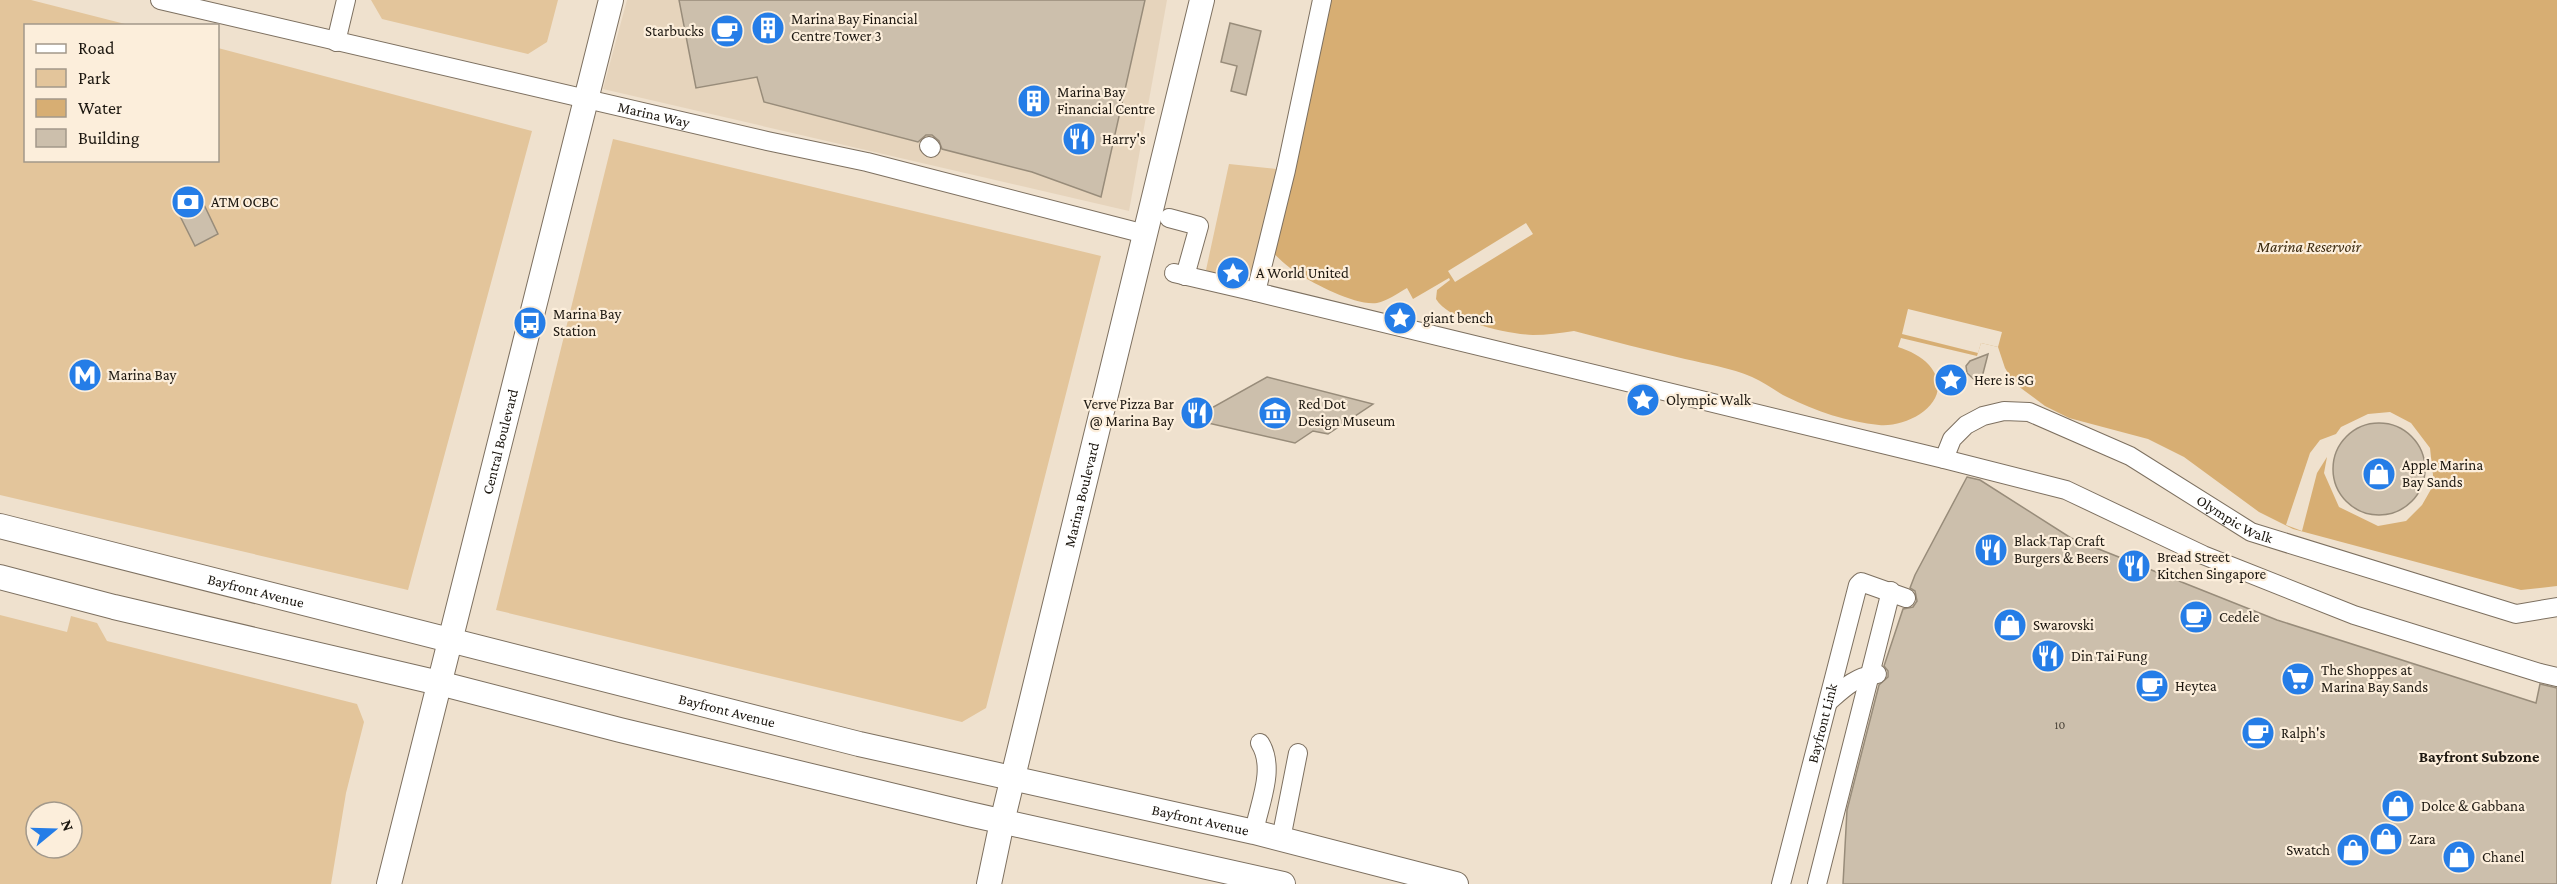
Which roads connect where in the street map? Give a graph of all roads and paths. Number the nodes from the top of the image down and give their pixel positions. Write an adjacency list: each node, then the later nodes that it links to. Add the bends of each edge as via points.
1 (163, 0): 6 (street, Marina Way)
2 (346, 0): 6 (street)
3 (611, 0): 7 (main road, Central Boulevard)
4 (1202, 0): 9 (main road, Marina Boulevard)
5 (1322, 0): 10 (street)
6 (336, 42): 7 (street, Marina Way)
7 (586, 99): 9 (street, Marina Way, via 867,162); 15 (main road, Central Boulevard)
8 (1169, 218): 10 (street, via 1198,226 1179,274)
9 (1145, 234): 22 (main road, Marina Boulevard)
10 (1256, 291): 11 (street)
11 (1944, 459): 14 (street, Olympic Walk, via 1952,439 1966,425 2004,411 2029,412 2130,456 2251,532 2517,614); 17 (street, via 2066,490 2203,555 2354,615)
12 (0, 526): 15 (main road, Bayfront Avenue)
13 (0, 577): 18 (main road)
14 (2557, 607)
15 (450, 640): 18 (main road, Central Boulevard); 22 (main road, Bayfront Avenue)
16 (1875, 675): 19 (street, via 1851,681); 19 (street, Bayfront Link, via 1890,588 1861,582); 31 (street, Bayfront Link)
17 (2557, 677)
18 (439, 683): 23 (main road); 27 (main road, Central Boulevard)
19 (1828, 702): 30 (street, Bayfront Link)
20 (1260, 743): 24 (street, via 1267,754 1268,767)
21 (1298, 753): 25 (street)
22 (1013, 779): 23 (main road, Marina Boulevard); 24 (main road, Bayfront Avenue)
23 (1002, 822): 26 (main road); 28 (main road, Marina Boulevard)
24 (1254, 832): 25 (main road, Bayfront Avenue)
25 (1281, 839): 29 (main road, Bayfront Avenue)
26 (1272, 882)
27 (389, 884)
28 (989, 884)
29 (1456, 884)
30 (1781, 884)
31 (1817, 884)

